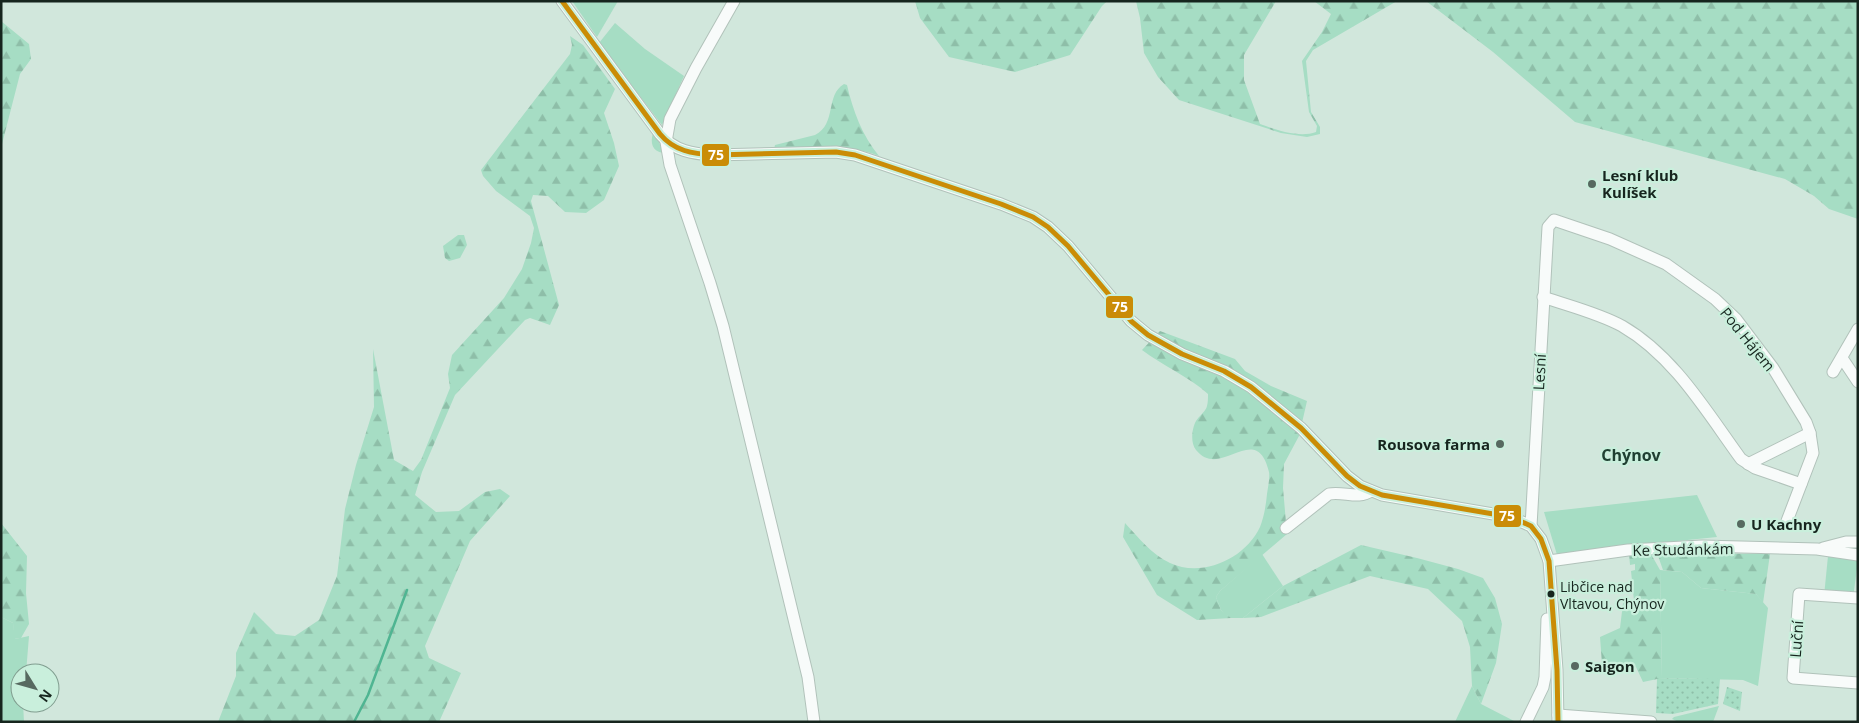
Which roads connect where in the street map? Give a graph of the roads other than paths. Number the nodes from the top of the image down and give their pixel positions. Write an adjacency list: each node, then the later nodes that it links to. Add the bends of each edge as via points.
1 (562, 1): 3 (street)
2 (734, 1): 3 (street, via 670,119)
3 (666, 142): 13 (street, via 698,155 855,154 1033,217 1068,246 1131,321 1148,335 1251,387 1301,428 1354,481); 25 (street, via 670,165 723,326 808,677)
4 (1554, 220): 5 (street, Lesní, via 1548,227); 10 (street, Pod Hájem, via 1666,264 1715,299 1736,319 1773,368)
5 (1543, 297): 11 (street, via 1607,319 1641,339 1680,374 1741,459); 15 (street, Lesní)
6 (1858, 329): 7 (street)
7 (1842, 358): 8 (street); 9 (street)
8 (1833, 372)
9 (1858, 382)
10 (1810, 432): 11 (street); 12 (street, Pod Hájem, via 1813,453)
11 (1748, 464): 12 (street)
12 (1801, 484): 14 (street, Pod Hájem)
13 (1371, 491): 15 (street, via 1505,515); 16 (street, via 1359,496 1329,494)
14 (1787, 521)
15 (1531, 526): 20 (street, via 1541,539)
16 (1286, 528)
17 (1858, 542): 18 (street, Ke Studánkám)
18 (1817, 549): 19 (street, Ke Studánkám); 20 (street, Ke Studánkám, via 1702,546 1628,550)
19 (1858, 555)
20 (1549, 561): 22 (street)
21 (1858, 598): 23 (street, Luční, via 1799,594 1793,678)
22 (1553, 610): 24 (street); 26 (street, via 1547,616 1543,687)
23 (1858, 683)
24 (1558, 718): 27 (street)
25 (814, 722)
26 (1526, 722)
27 (1651, 722)

